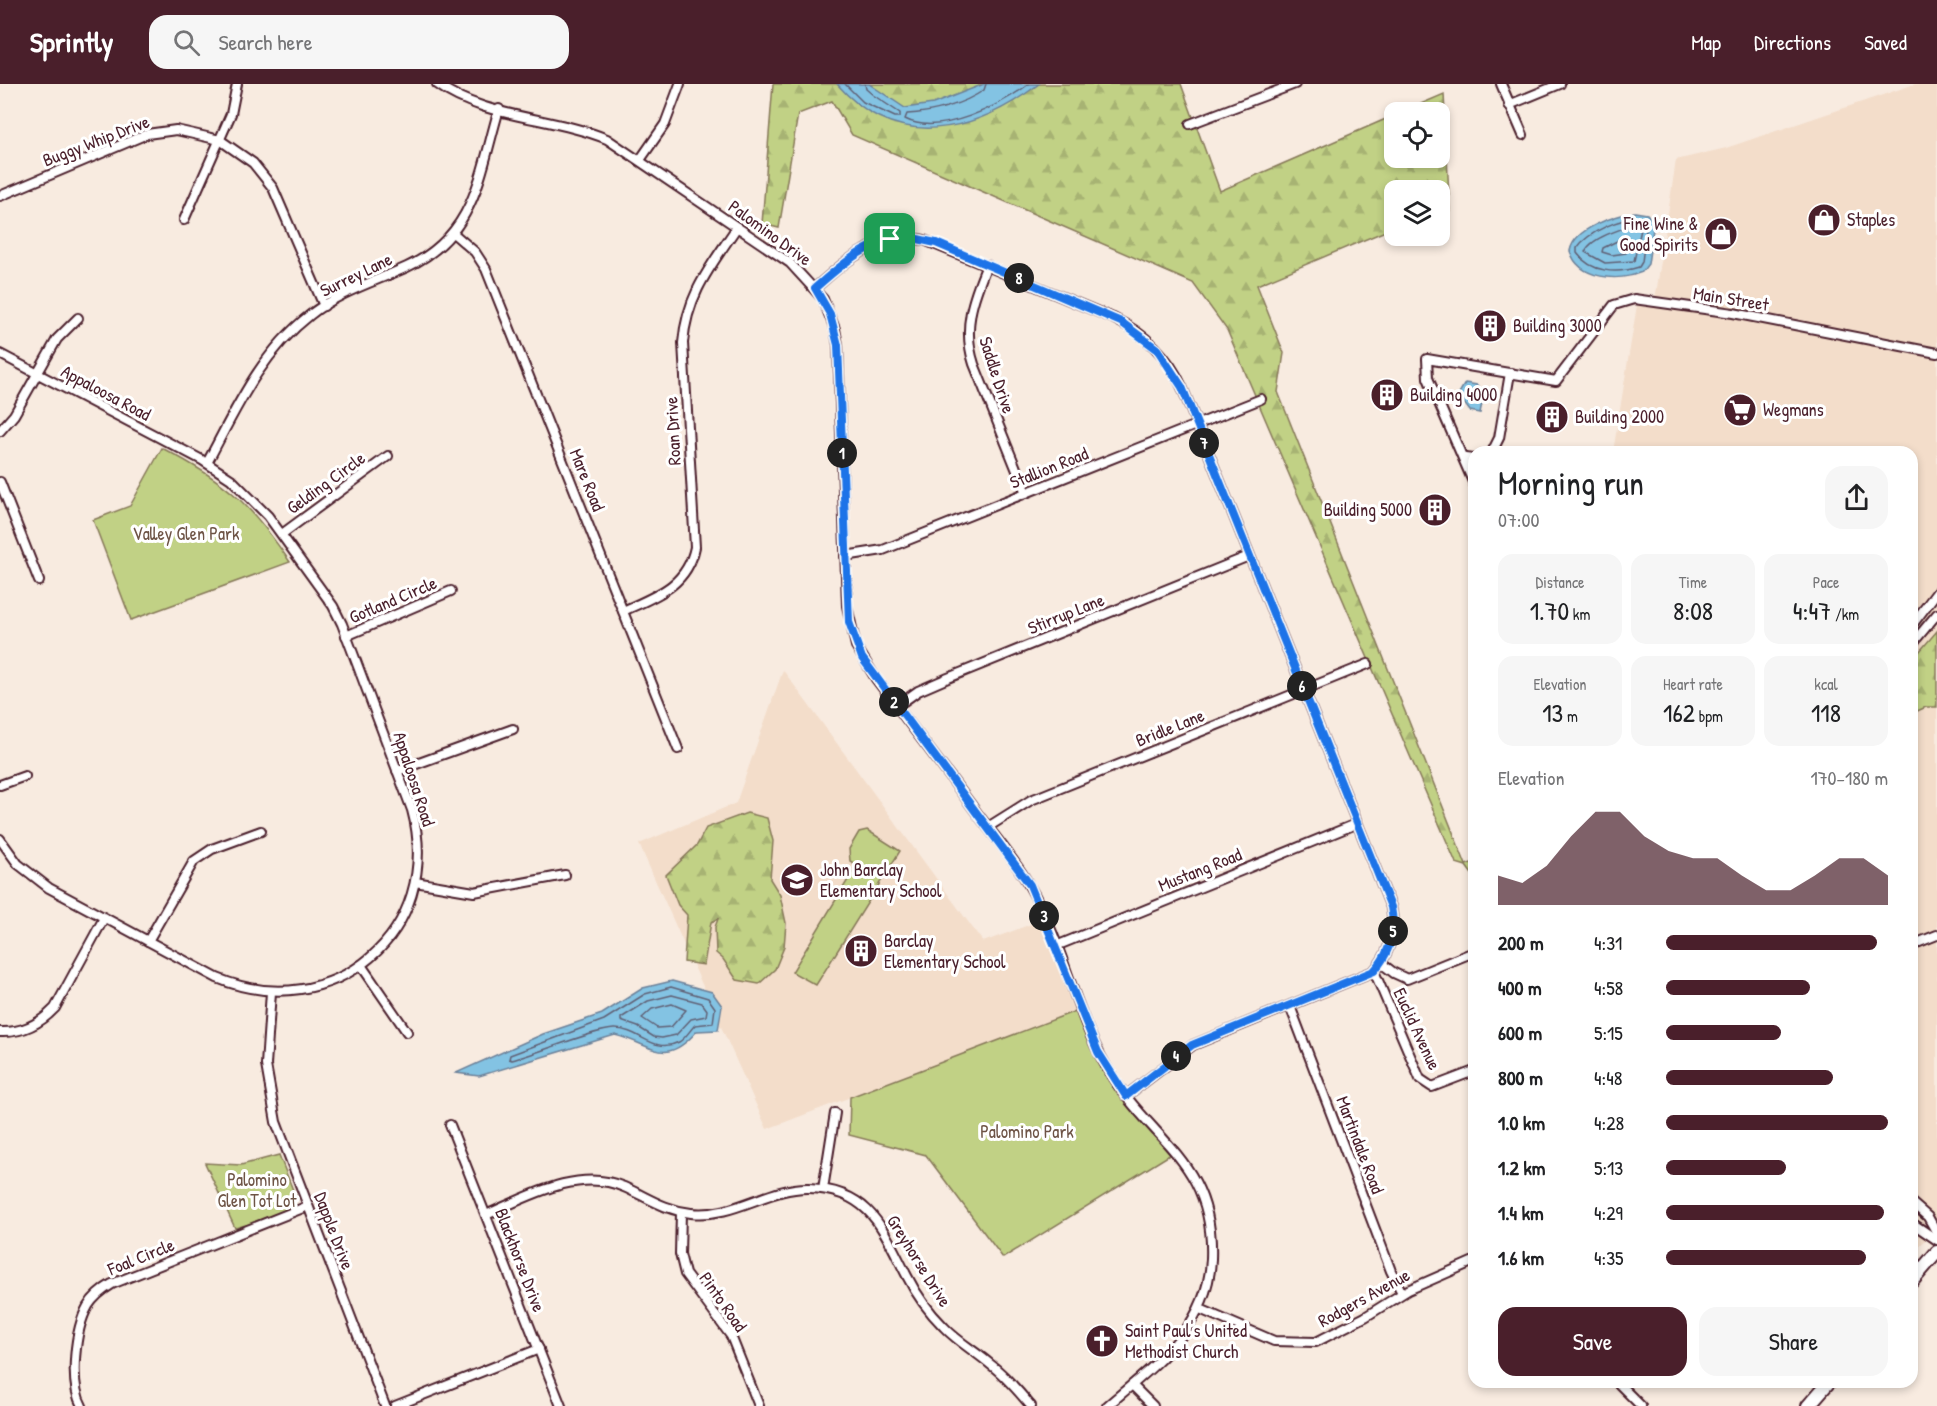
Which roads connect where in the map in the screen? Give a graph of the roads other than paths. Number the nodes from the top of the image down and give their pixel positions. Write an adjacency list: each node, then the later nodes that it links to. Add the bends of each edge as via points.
1 (237, 84): 11 (street)
2 (437, 84): 8 (street, Palomino Drive, via 458,96)
3 (680, 84): 12 (street, via 668,117)
4 (1295, 84): 9 (street)
5 (1501, 84): 7 (street)
6 (1560, 84): 7 (street)
7 (1509, 105): 10 (street)
8 (499, 109): 12 (street, Palomino Drive, via 589,131); 16 (street, Surrey Lane, via 477,191)
9 (1190, 124)
10 (1523, 135)
11 (220, 140): 13 (street, Buggy Whip Drive, via 176,130 147,134); 14 (street); 19 (street, Buggy Whip Drive, via 254,163 273,188)
12 (640, 160): 15 (street, Palomino Drive)
13 (0, 196)
14 (184, 220)
15 (737, 227): 18 (street, Palomino Drive, via 790,263); 42 (street, Roan Drive, via 698,285 685,326 693,556 672,587)
16 (453, 233): 19 (street, Surrey Lane, via 417,262); 42 (street, Mare Road, via 475,252 486,269)
17 (987, 265): 18 (street, via 924,240 890,239 859,252); 26 (street, via 1137,331 1169,363); 35 (street, Saddle Drive, via 971,304 968,342)
18 (815, 288): 37 (street, Palomino Drive, via 830,314 838,345)
19 (324, 306): 32 (street, Surrey Lane, via 290,332 259,368)
20 (78, 318): 23 (street, via 64,330)
21 (1937, 353): 24 (street, Main Street, via 1733,314 1628,300 1610,309 1556,381)
22 (0, 354): 23 (street, Appaloosa Road)
23 (37, 373): 27 (street, via 14,415); 32 (street, Appaloosa Road)
24 (1510, 373): 28 (street); 30 (street, via 1427,359 1428,378)
25 (1261, 399): 26 (street, Stallion Road)
26 (1197, 425): 35 (street, Stallion Road); 38 (street)
27 (0, 431)
28 (1495, 446)
29 (388, 456): 36 (street, Gelding Circle)
30 (1465, 458): 31 (street); 33 (street)
31 (1468, 458)
32 (207, 463): 36 (street, Appaloosa Road, via 244,491)
33 (1468, 467)
34 (0, 482): 39 (street)
35 (1026, 494): 37 (street, Stallion Road, via 883,550)
36 (282, 534): 45 (street, Appaloosa Road, via 333,606)
37 (845, 556): 49 (street, Palomino Drive, via 853,638 862,658)
38 (1249, 556): 48 (street); 49 (street, Stirrup Lane, via 948,678 918,691)
39 (39, 581)
40 (451, 591): 45 (street, Gotland Circle)
41 (1937, 592): 44 (street)
42 (623, 611): 51 (street, Mare Road)
43 (1937, 614): 46 (street)
44 (1918, 617)
45 (346, 636): 52 (street, Appaloosa Road)
46 (1918, 637)
47 (1368, 664): 48 (street, Bridle Lane)
48 (1303, 690): 55 (street); 56 (street, Bridle Lane, via 1031,800)
49 (897, 706): 56 (street, Palomino Drive)
50 (513, 729): 52 (street)
51 (678, 749)
52 (397, 771): 60 (street, Appaloosa Road, via 412,810 417,840)
53 (26, 776): 54 (street)
54 (0, 785)
55 (1356, 824): 65 (street, Mustang Road); 67 (street, via 1393,916 1392,938)
56 (988, 827): 65 (street, Palomino Drive, via 1030,885)
57 (261, 831): 63 (street, via 212,849 194,861)
58 (0, 839): 61 (street, Appaloosa Road, via 36,880)
59 (565, 874): 60 (street, via 474,892)
60 (415, 882): 68 (street, Appaloosa Road, via 394,931)
61 (104, 918): 63 (street, Appaloosa Road); 72 (street, via 55,1008 28,1028)
62 (1937, 935): 64 (street)
63 (148, 941): 70 (street, Appaloosa Road, via 217,978)
64 (1918, 943)
65 (1056, 946): 75 (street, Palomino Drive, via 1098,1052)
66 (1468, 954): 67 (street, Euclid Avenue, via 1407,979 1394,973)
67 (1383, 959): 69 (street, Euclid Avenue)
68 (361, 965): 70 (street, Appaloosa Road, via 334,981 312,988); 73 (street)
69 (1374, 971): 71 (street, Euclid Avenue); 74 (street, Euclid Avenue, via 1420,1079 1432,1087)
70 (271, 992): 79 (street, Dapple Drive, via 266,1051 269,1093 278,1129)
71 (1290, 1006): 75 (street, Euclid Avenue, via 1192,1045); 89 (street, Martindale Road)
72 (0, 1032)
73 (406, 1032)
74 (1468, 1073)
75 (1126, 1096): 90 (street, Palomino Drive, via 1180,1155 1205,1202 1211,1262)
76 (835, 1113): 78 (street)
77 (450, 1125): 82 (street, Blackhorse Drive)
78 (823, 1189): 81 (street, Greyhorse Drive, via 782,1191 713,1213); 100 (street, Greyhorse Drive, via 849,1198 875,1218 887,1233 912,1285 937,1320 1001,1372)
79 (308, 1206): 95 (street, Foal Circle, via 102,1290 87,1308 82,1323 74,1382); 96 (street, Dapple Drive)
80 (1918, 1208): 84 (street)
81 (681, 1212): 82 (street, Greyhorse Drive, via 657,1205 623,1186 589,1180 566,1183); 99 (street, Pinto Road, via 680,1254 685,1274 731,1336)
82 (486, 1215): 91 (street, Blackhorse Drive)
83 (1918, 1226): 85 (street)
84 (1937, 1233)
85 (1937, 1240)
86 (1937, 1252): 88 (highway)
87 (1468, 1264): 89 (street, Rodgers Avenue)
88 (1918, 1274)
89 (1402, 1293): 90 (street, Rodgers Avenue, via 1328,1338 1298,1343 1258,1336)
90 (1200, 1309): 92 (street, Palomino Drive, via 1173,1348)
91 (539, 1349): 97 (street); 98 (street, Blackhorse Drive)
92 (1132, 1385): 101 (street, Palomino Drive); 102 (street)
93 (1623, 1388): 103 (street)
94 (1824, 1388): 104 (highway)
95 (82, 1406)
96 (385, 1406)
97 (395, 1406)
98 (561, 1406)
99 (759, 1406)
100 (1031, 1406)
101 (1107, 1406)
102 (1153, 1406)
103 (1641, 1406)
104 (1808, 1406)

